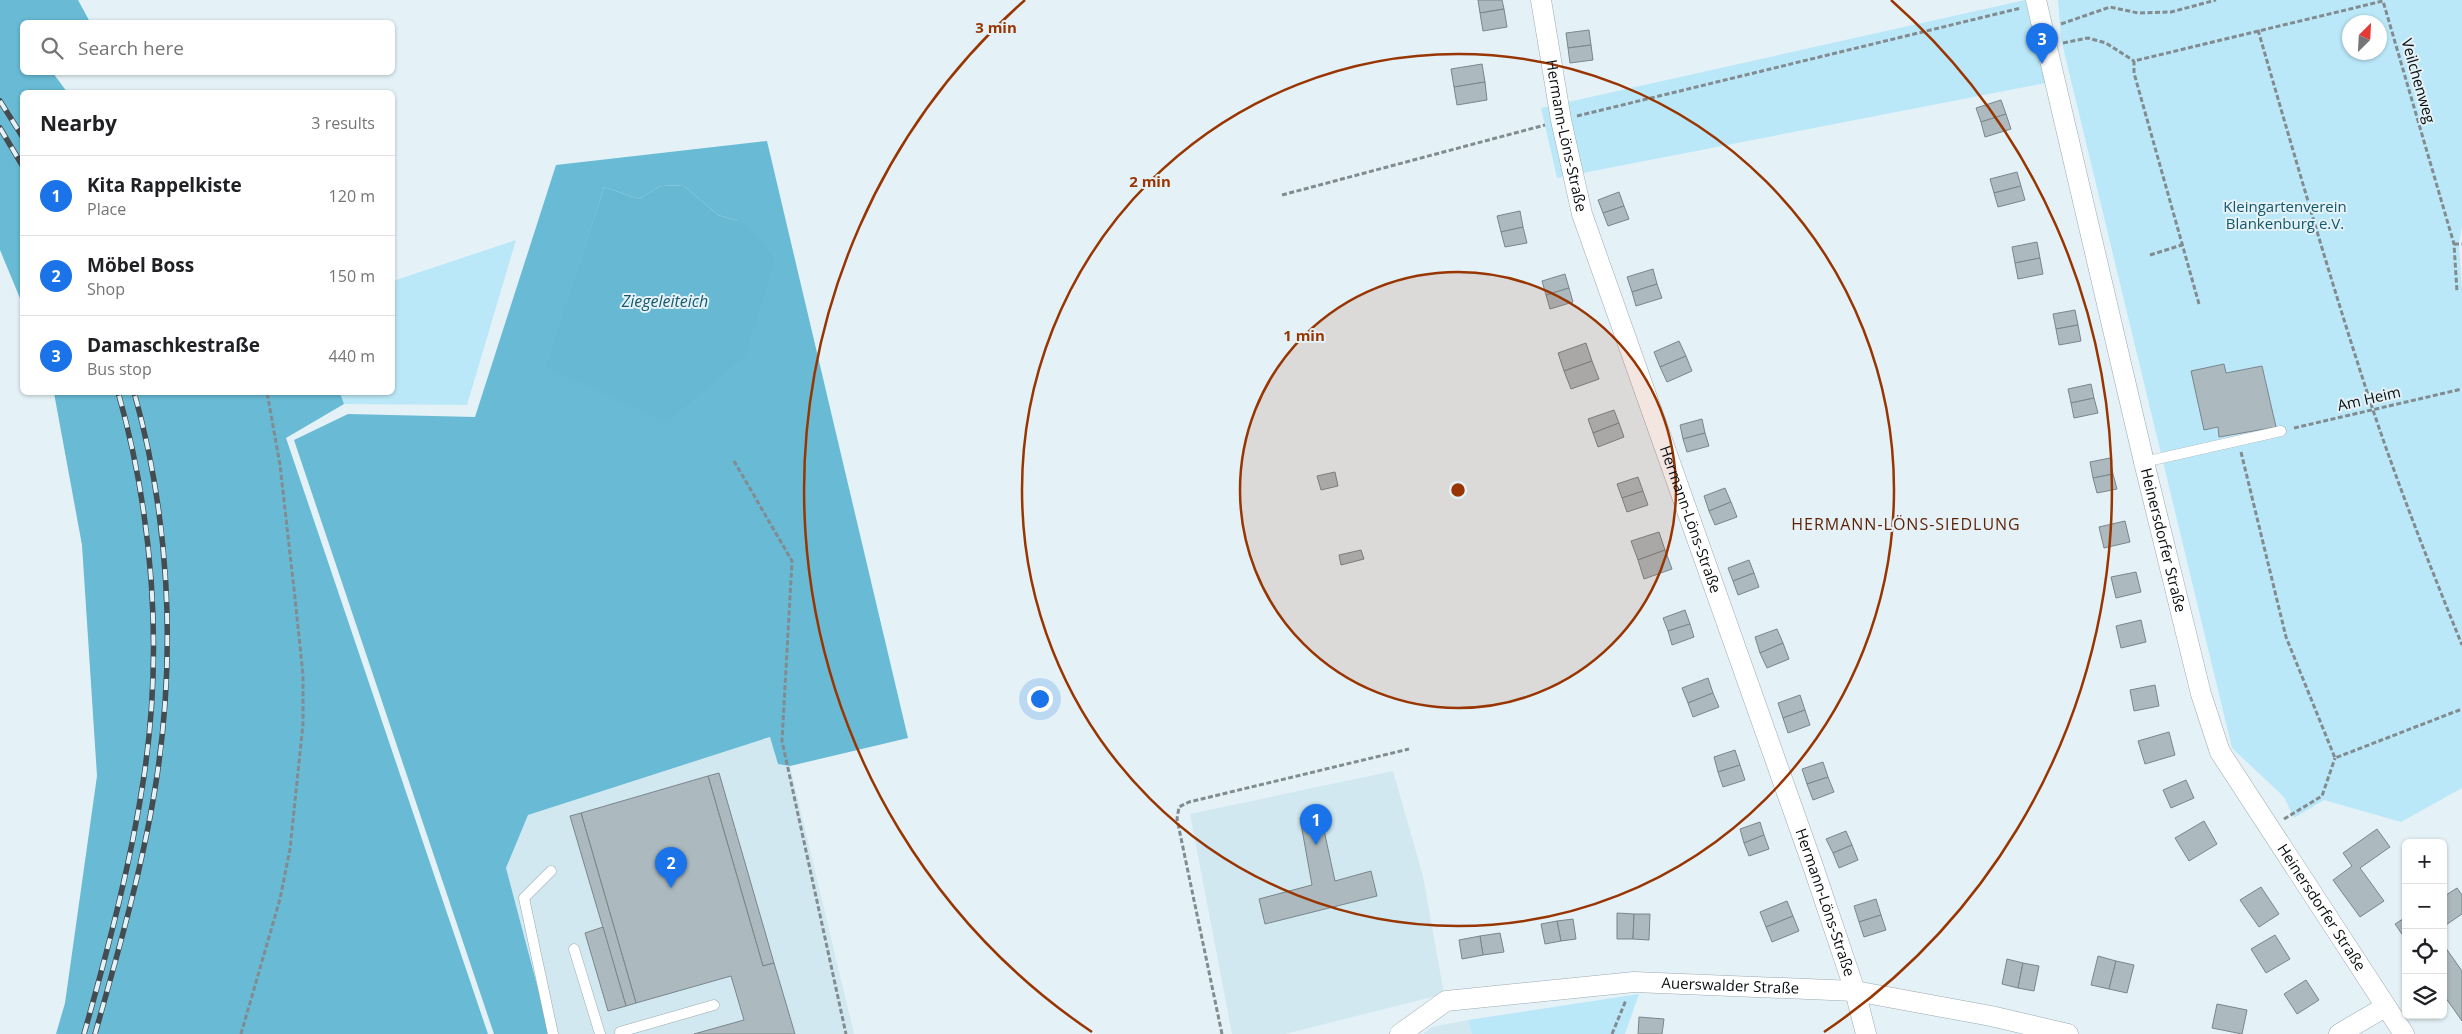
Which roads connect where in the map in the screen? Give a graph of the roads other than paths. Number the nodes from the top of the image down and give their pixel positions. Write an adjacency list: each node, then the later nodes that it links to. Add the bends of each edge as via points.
1 (1541, 0): 7 (street, Hermann-Löns-Straße, via 1582,214 1814,869)
2 (2037, 2): 4 (street, Heinersdorfer Straße)
3 (2281, 431): 4 (lane)
4 (2144, 462): 9 (street, Heinersdorfer Straße, via 2201,694 2220,752)
5 (551, 871): 11 (lane, via 524,898)
6 (574, 949): 12 (lane)
7 (1854, 991): 13 (street, Auerswalder Straße, via 1634,982 1446,1001); 14 (street, Hermann-Löns-Straße); 15 (street, Auerswalder Straße)
8 (714, 1005): 10 (lane)
9 (2385, 1007): 16 (street); 17 (street, Heinersdorfer Straße)
10 (618, 1033)
11 (553, 1034)
12 (600, 1034)
13 (1400, 1034)
14 (1866, 1034)
15 (2068, 1034)
16 (2339, 1034)
17 (2404, 1034)

